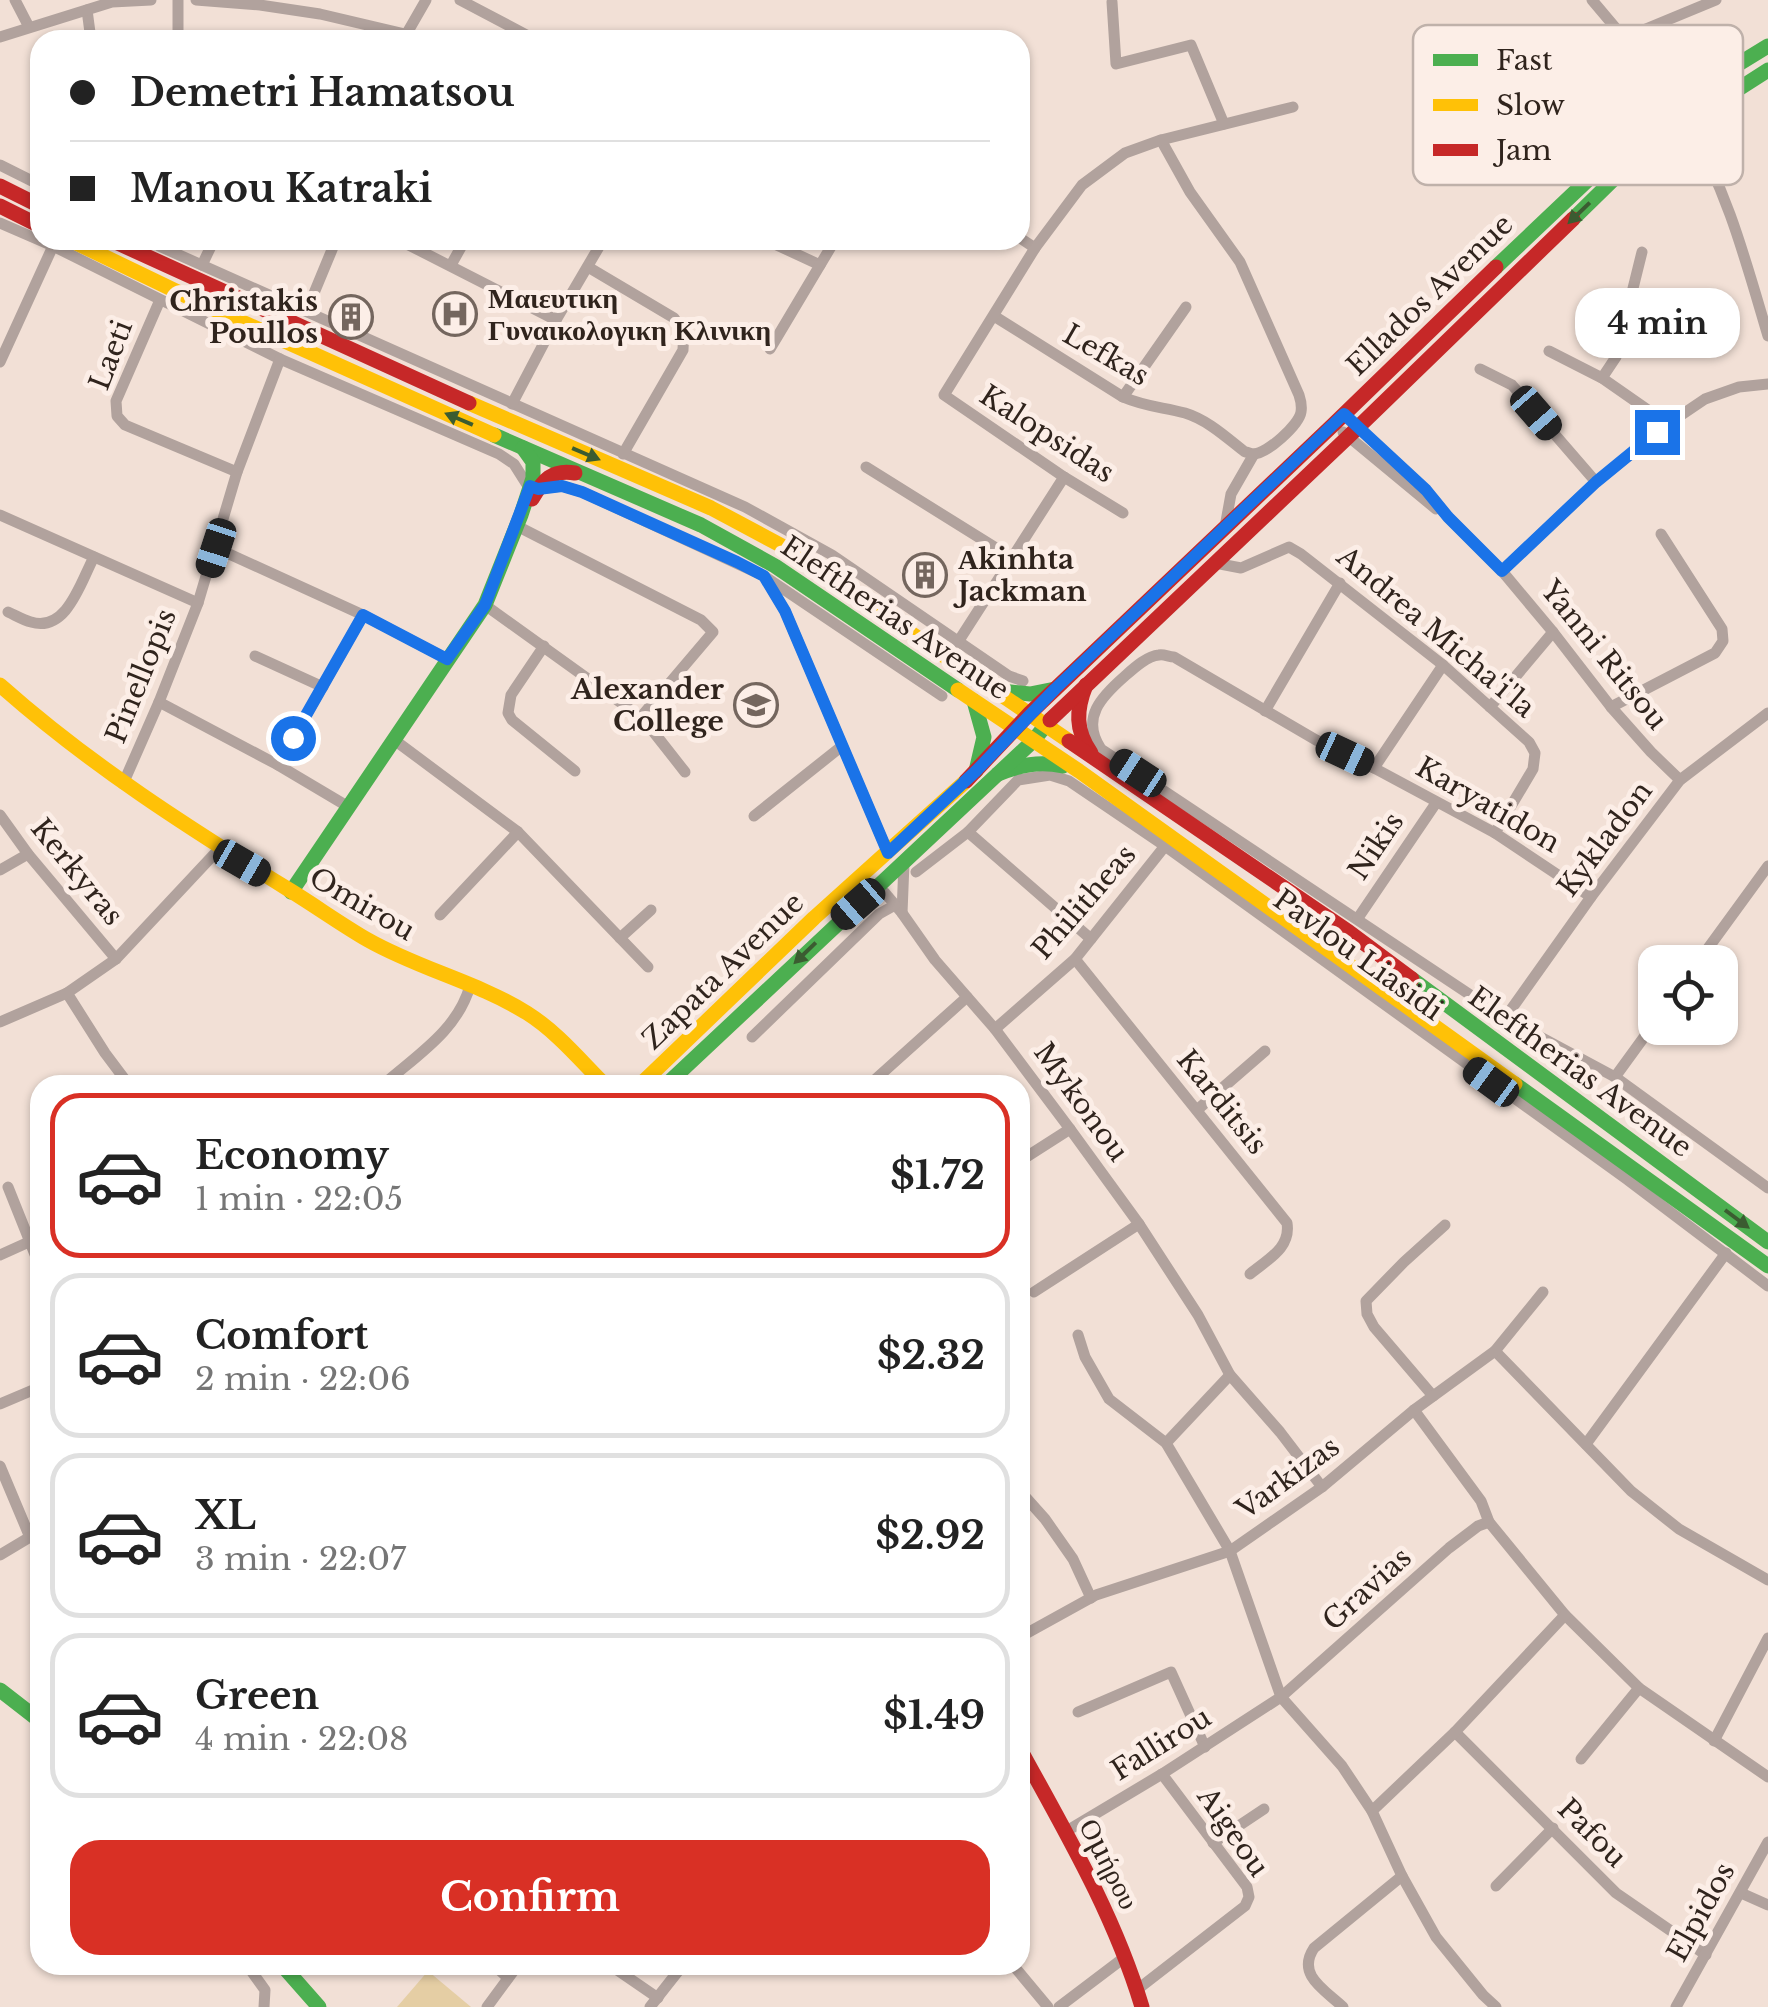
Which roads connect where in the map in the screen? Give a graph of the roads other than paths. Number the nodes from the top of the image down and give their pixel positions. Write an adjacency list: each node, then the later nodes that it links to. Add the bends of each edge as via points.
1 (15, 0): 15 (street)
2 (150, 0): 11 (street)
3 (178, 0): 17 (street)
4 (196, 0): 12 (street)
5 (325, 0): 12 (street)
6 (426, 0): 19 (street)
7 (460, 0): 20 (street)
8 (1592, 0): 13 (street)
9 (1716, 0): 14 (street)
10 (1112, 2): 27 (street, via 1116,64 1191,45)
11 (87, 10): 15 (street); 16 (street)
12 (320, 14): 18 (street)
13 (1613, 25)
14 (1655, 25)
15 (29, 26): 21 (street)
16 (90, 30)
17 (178, 30)
18 (378, 30)
19 (408, 30)
20 (517, 30)
21 (0, 37)
22 (1768, 46): 23 (main road, Ellados Avenue)
23 (1743, 61)
24 (1768, 70): 25 (main road, Ellados Avenue)
25 (1743, 86)
26 (1293, 107): 27 (street)
27 (1224, 124): 28 (street)
28 (1162, 140): 41 (street, via 1125,152 1082,184); 79 (street, via 1240,262 1299,396 1298,421)
29 (0, 164): 30 (street)
30 (30, 179)
31 (1581, 185): 74 (main road, Ellados Avenue)
32 (1608, 185): 76 (main road, Ellados Avenue, one-way to 76)
33 (1719, 185): 64 (street)
34 (0, 186): 35 (main road)
35 (30, 201)
36 (0, 206): 37 (main road)
37 (30, 221)
38 (0, 223): 39 (street)
39 (30, 236)
40 (1030, 245): 41 (street)
41 (1034, 248): 62 (street)
42 (51, 250): 67 (street)
43 (61, 250): 59 (street)
44 (91, 250): 77 (main road, Eleftherias Avenue, one-way to 44)
45 (148, 250): 53 (main road, Eleftherias Avenue)
46 (209, 250): 56 (street)
47 (332, 250): 61 (street)
48 (419, 250): 57 (street)
49 (459, 250): 57 (street)
50 (597, 250): 58 (street)
51 (788, 250): 55 (street)
52 (829, 250): 55 (street)
53 (152, 251): 56 (street); 99 (main road, Eleftherias Avenue, one-way to 99, via 396,372 711,508)
54 (1642, 252): 70 (street, via 1616,357)
55 (820, 264): 65 (street)
56 (202, 265): 61 (street)
57 (451, 265): 63 (street)
58 (588, 267): 63 (street); 78 (street, via 674,318 684,338)
59 (160, 300): 68 (street); 81 (street, Laeti, via 116,401 117,416)
60 (1186, 307): 72 (street)
61 (306, 310): 73 (street)
62 (994, 316): 72 (street, Lefkas); 83 (street, Kalopsidas, via 944,395)
63 (556, 320): 73 (street)
64 (1768, 336)
65 (770, 349)
66 (1549, 351): 70 (street)
67 (1, 358)
68 (280, 359): 81 (street, Pinellopis); 85 (street, via 499,454)
69 (1480, 369): 84 (street, via 1512,385)
70 (1602, 378): 75 (street)
71 (1768, 384): 75 (street, via 1705,399)
72 (1123, 397): 79 (street, Lefkas, via 1202,420)
73 (512, 404): 78 (street)
74 (1339, 419): 76 (street, Yanni Ritsou); 89 (main road, Ellados Avenue)
75 (1668, 424): 84 (street)
76 (1353, 432): 94 (main road, Ellados Avenue); 95 (street, Yanni Ritsou, via 1426,490)
77 (520, 446): 82 (main road, Eleftherias Avenue); 85 (main road, via 533,462)
78 (623, 454): 97 (street, via 746,507)
79 (1254, 454): 89 (street, via 1231,494)
80 (866, 467): 93 (street)
81 (237, 472): 91 (street, Pinellopis)
82 (589, 476): 85 (main road, via 564,470); 117 (main road, Eleftherias Avenue, via 702,525 775,566)
83 (1064, 477): 86 (street, Kalopsidas); 93 (street)
84 (1596, 482): 95 (street)
85 (534, 488): 88 (main road); 96 (street, via 582,492)
86 (1123, 513)
87 (0, 515): 92 (street)
88 (519, 521): 101 (main road); 124 (street, via 713,632)
89 (1225, 527): 115 (main road, Ellados Avenue)
90 (1661, 534): 119 (street, via 1722,628 1723,641 1715,653)
91 (216, 548): 100 (street, Pinellopis); 103 (street)
92 (94, 557): 100 (street); 102 (street, via 60,618 42,624)
93 (1012, 558): 105 (street)
94 (1215, 563): 98 (street, Andrea Micha'i'la, via 1241,568 1288,547); 112 (main road, Ellados Avenue)
95 (1502, 571): 104 (street, Yanni Ritsou)
96 (764, 576): 116 (street); 129 (street)
97 (873, 582): 99 (main road); 105 (street)
98 (1340, 583): 109 (street, Andrea Micha'i'la); 121 (street)
99 (862, 598): 114 (main road, Eleftherias Avenue)
100 (198, 603): 118 (street, Pinellopis)
101 (485, 605): 106 (street); 108 (main road)
102 (8, 612)
103 (363, 615): 108 (street); 113 (street)
104 (1554, 632): 119 (street, Yanni Ritsou); 120 (street)
105 (958, 642): 110 (street)
106 (544, 646): 124 (street); 133 (street, via 510,695 508,713)
107 (255, 656): 113 (street)
108 (447, 659): 127 (main road)
109 (1443, 665): 120 (street, Andrea Micha'i'la); 132 (street)
110 (1024, 682)
111 (0, 684): 139 (main road, Omirou)
112 (1086, 685): 125 (main road, Ellados Avenue); 130 (main road, via 1078,703 1080,735)
113 (323, 686): 131 (street)
114 (989, 688): 115 (main road, via 1030,694); 122 (main road, Eleftherias Avenue)
115 (1055, 689): 122 (main road, Ellados Avenue)
116 (942, 696)
117 (974, 701): 126 (main road, Eleftherias Avenue); 134 (main road, via 984,737)
118 (159, 702): 131 (street); 139 (street, Pinellopis)
119 (1610, 707): 138 (street, Yanni Ritsou)
120 (1490, 708): 146 (street, Andrea Micha'i'la, via 1534,747 1536,757)
121 (1264, 712): 130 (street, Karyatidon, via 1156,654 1098,704 1092,723); 132 (street, Karyatidon)
122 (1030, 713): 125 (main road, Eleftherias Avenue); 126 (main road, Ellados Avenue)
123 (1768, 713): 138 (street, Kykladon)
124 (640, 718): 136 (street)
125 (1046, 724): 128 (main road, Ellados Avenue); 130 (main road, Eleftherias Avenue)
126 (1017, 729): 128 (main road, Eleftherias Avenue); 134 (main road, Zapata Avenue)
127 (393, 739): 141 (main road); 144 (street)
128 (1033, 741): 135 (main road, Eleftherias Avenue); 137 (main road, Zapata Avenue)
129 (842, 746): 143 (street); 149 (street)
130 (1100, 754): 160 (street); 198 (main road, Eleftherias Avenue, one-way to 198)
131 (278, 765): 141 (street)
132 (1374, 768): 140 (street, Karyatidon)
133 (574, 771)
134 (976, 771): 149 (main road, Zapata Avenue)
135 (1080, 771): 137 (main road, via 1044,762); 185 (main road, Eleftherias Avenue)
136 (685, 772)
137 (998, 774): 152 (main road, Zapata Avenue)
138 (1680, 780): 156 (street, Kykladon)
139 (122, 784): 148 (main road, Omirou)
140 (1436, 802): 146 (street, Karyatidon); 160 (street, Nikis)
141 (347, 806): 155 (main road)
142 (0, 816): 150 (street, Kerkyras)
143 (754, 816)
144 (518, 832): 159 (street); 161 (street)
145 (968, 832): 147 (street, Pavlou Liasidi, via 1013,784 1050,775); 152 (street, Pavlou Liasidi); 162 (street)
146 (1495, 833): 156 (street, Karyatidon)
147 (1165, 846): 162 (street, Philitheas); 186 (street, Pavlou Liasidi)
148 (219, 849): 155 (main road, Omirou); 164 (street)
149 (888, 853): 179 (main road, Zapata Avenue)
150 (28, 854): 153 (street); 164 (street, Kerkyras)
151 (1768, 866): 163 (street)
152 (910, 868): 154 (main road, Zapata Avenue); 157 (street)
153 (0, 870)
154 (877, 888): 157 (street, Mykonou); 180 (main road, Zapata Avenue, one-way to 180)
155 (291, 892): 167 (main road, Omirou, via 390,952)
156 (1592, 898): 170 (street, Kykladon)
157 (898, 909): 169 (street, Mykonou); 173 (street, via 879,914)
158 (651, 910): 161 (street)
159 (440, 915)
160 (1358, 918): 170 (street)
161 (620, 938): 166 (street)
162 (1092, 939): 165 (street, Philitheas)
163 (1710, 945)
164 (116, 959): 168 (street)
165 (1075, 959): 172 (street, Philitheas); 187 (street, Karditsis)
166 (648, 966)
167 (470, 986): 177 (street, via 447,1030); 178 (main road, Omirou, via 542,1024)
168 (67, 993): 171 (street); 176 (street)
169 (968, 997): 172 (street, Mykonou); 181 (street)
170 (1505, 1018): 184 (street)
171 (0, 1022)
172 (995, 1028): 183 (street, Mykonou)
173 (752, 1037)
174 (1638, 1045): 184 (street)
175 (1265, 1050): 187 (street)
176 (122, 1075)
177 (398, 1075)
178 (595, 1075)
179 (650, 1075)
180 (677, 1075)
181 (880, 1075)
182 (1030, 1075): 188 (street, Mykonou)
183 (1030, 1075)
184 (1615, 1077): 193 (street)
185 (1519, 1086): 186 (street); 189 (main road, Eleftherias Avenue)
186 (1524, 1105): 190 (street, Pavlou Liasidi)
187 (1198, 1110): 202 (street, Karditsis, via 1287,1223 1286,1244)
188 (1070, 1129): 191 (street); 194 (street, Mykonou)
189 (1587, 1134): 190 (street); 201 (main road, Eleftherias Avenue)
190 (1565, 1135): 199 (street, Pavlou Liasidi)
191 (1030, 1154)
192 (8, 1186): 196 (street)
193 (1768, 1188)
194 (1139, 1224): 204 (street); 208 (street, Mykonou)
195 (1446, 1225): 210 (street, via 1366,1301 1374,1327)
196 (30, 1238)
197 (30, 1240): 200 (street)
198 (1768, 1242)
199 (1726, 1254): 203 (street, Pavlou Liasidi); 214 (street)
200 (0, 1255)
201 (1768, 1266)
202 (1250, 1274)
203 (1768, 1286)
204 (1034, 1292)
205 (1543, 1292): 207 (street, Varkizas)
206 (1078, 1336): 213 (street, via 1108,1398)
207 (1495, 1351): 210 (street, Varkizas); 214 (street)
208 (1230, 1374): 213 (street); 216 (street, Mykonou)
209 (30, 1392): 211 (street)
210 (1433, 1396): 212 (street, Varkizas)
211 (0, 1404)
212 (1414, 1410): 216 (street, Varkizas); 218 (street)
213 (1166, 1443): 221 (street)
214 (1586, 1444): 223 (street, via 1657,1513)
215 (0, 1466): 219 (street)
216 (1322, 1487): 221 (street, Varkizas)
217 (1030, 1503): 224 (street, via 1073,1559)
218 (1489, 1522): 225 (street); 230 (street, Gravias, via 1450,1548)
219 (30, 1523)
220 (30, 1536): 222 (street)
221 (1230, 1551): 224 (street, Varkizas); 230 (street)
222 (0, 1555)
223 (1768, 1580)
224 (1091, 1598): 226 (street, Varkizas)
225 (1565, 1615): 228 (street); 233 (street)
226 (1030, 1632)
227 (1767, 1642): 234 (street)
228 (1639, 1688): 234 (street); 236 (street)
229 (0, 1690): 232 (main road)
230 (1282, 1697): 235 (street, Fallirou); 241 (street)
231 (1078, 1712): 235 (street, via 1170,1672)
232 (30, 1713)
233 (1455, 1732): 241 (street); 242 (street, Pafou)
234 (1714, 1742): 239 (street)
235 (1204, 1747): 238 (street, Fallirou)
236 (1580, 1760)
237 (1030, 1767): 243 (main road, Ομήρου)
238 (1162, 1774): 243 (street, Fallirou); 244 (street, Aigeou)
239 (1768, 1777)
240 (1264, 1809): 244 (street)
241 (1372, 1812): 246 (street)
242 (1553, 1828): 247 (street); 250 (street, Pafou, via 1616,1892)
243 (1065, 1832): 251 (main road, Ομήρου)
244 (1213, 1842): 260 (street, Aigeou, via 1247,1888 1245,1906)
245 (1768, 1842): 248 (street, Elpidos)
246 (1402, 1876): 268 (street, via 1314,1948 1306,1966 1310,1975); 269 (street, via 1436,1937)
247 (1496, 1886)
248 (1742, 1893): 249 (street); 250 (street, Elpidos)
249 (1768, 1905)
250 (1706, 1955): 270 (street, Elpidos)
251 (1125, 1957): 260 (main road, Ομήρου); 266 (street)
252 (254, 1975): 262 (street, via 265,1990)
253 (291, 1975): 263 (main road)
254 (505, 1975): 259 (street)
255 (510, 1975): 259 (street)
256 (622, 1975): 261 (street)
257 (675, 1975): 261 (street)
258 (1022, 1975): 265 (street)
259 (508, 1978): 264 (street)
260 (1138, 1989): 267 (main road, Ομήρου)
261 (654, 2002)
262 (264, 2007)
263 (319, 2007)
264 (487, 2007)
265 (1048, 2007)
266 (1059, 2007)
267 (1142, 2007)
268 (1343, 2007)
269 (1496, 2007)
270 (1676, 2007)

